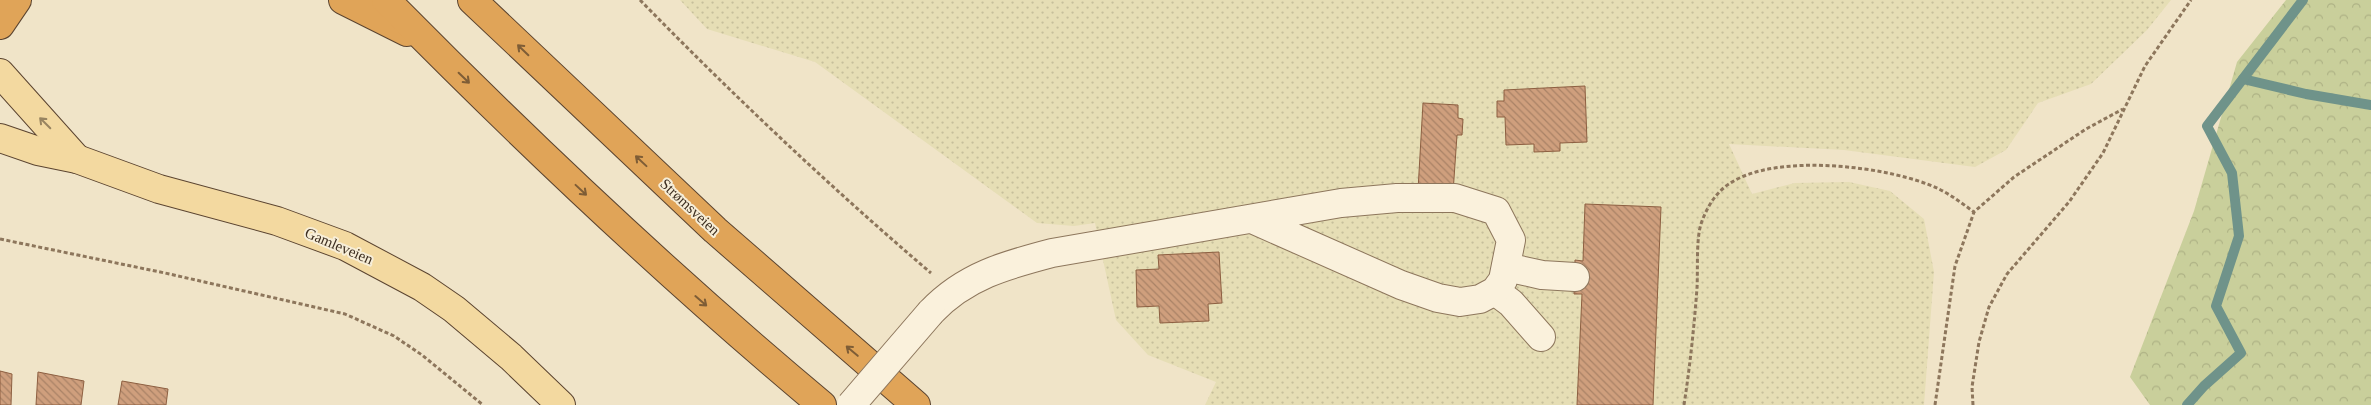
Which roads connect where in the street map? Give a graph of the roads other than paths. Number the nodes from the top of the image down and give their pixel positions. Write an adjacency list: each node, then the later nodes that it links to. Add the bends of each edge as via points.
1 (17, 0): 5 (highway)
2 (343, 0): 6 (highway)
3 (386, 0): 6 (highway)
4 (472, 0): 18 (highway, Strømsveien, one-way to 4, via 715,230)
5 (0, 25)
6 (429, 44): 16 (highway, one-way to 16, via 673,277)
7 (0, 73): 9 (main road, Gamleveien, one-way to 7)
8 (0, 138): 9 (main road, Gamleveien, via 38,151)
9 (78, 159): 15 (main road, Gamleveien, via 159,189 299,228 383,265 454,309)
10 (1252, 219): 11 (lane, via 1342,203 1397,198 1455,198 1496,211 1511,240); 13 (lane, via 1365,270 1438,298 1460,302 1480,299); 17 (lane, bridge, via 1052,253 974,278 952,291 931,312)
11 (1506, 267): 12 (lane, via 1542,275); 13 (lane, via 1503,280)
12 (1575, 277)
13 (1495, 291): 14 (lane, via 1511,303)
14 (1541, 337)
15 (561, 405)
16 (822, 405)
17 (851, 405)
18 (916, 405)

